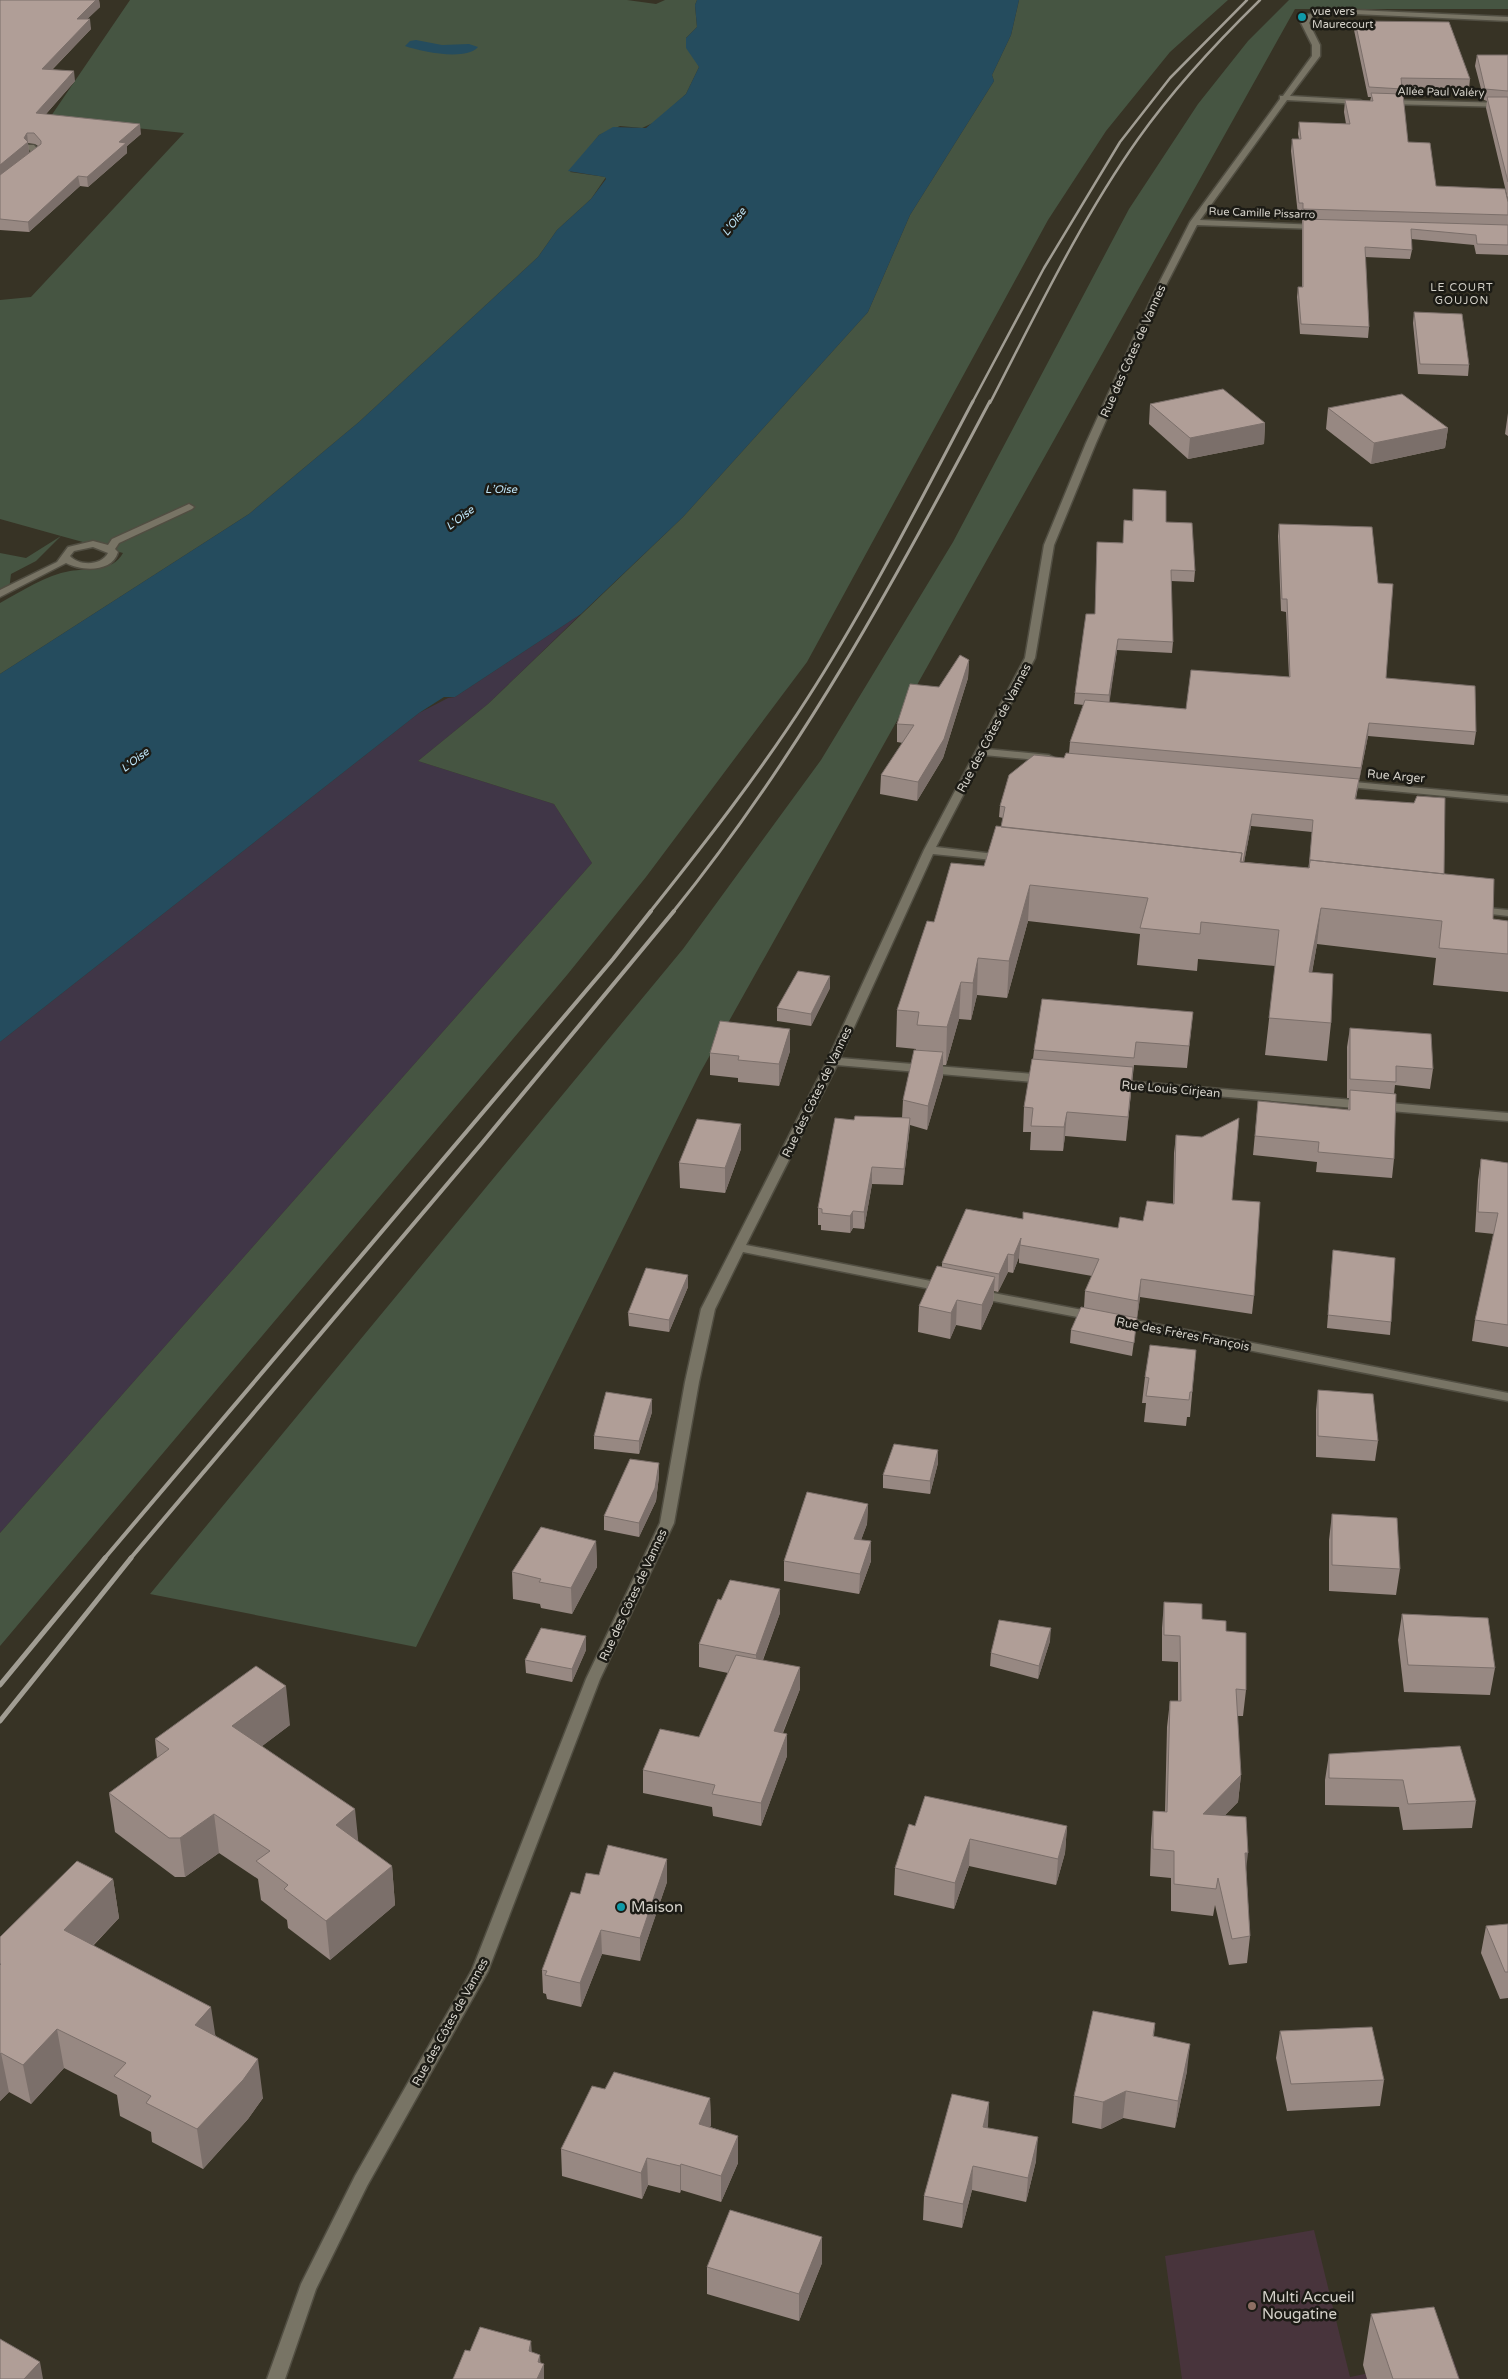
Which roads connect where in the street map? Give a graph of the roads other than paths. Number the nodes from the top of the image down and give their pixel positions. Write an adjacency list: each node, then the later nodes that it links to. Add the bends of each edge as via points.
1 (1508, 19): 2 (street, Rue des Côtes de Vannes, via 1314,12 1305,23 1316,45 1316,56)
2 (1283, 98): 3 (street); 8 (street, Rue des Côtes de Vannes)
3 (1365, 102)
4 (1375, 102): 5 (street, Allée Paul Valéry)
5 (1508, 105)
6 (31, 147): 7 (street, via 36,153)
7 (0, 183)
8 (1194, 222): 9 (street, Rue Camille Pissarro); 18 (street, Rue des Côtes de Vannes, via 1158,293 1049,545 1030,658)
9 (1322, 227)
10 (189, 507): 11 (street)
11 (122, 538): 12 (street); 13 (street)
12 (93, 544): 13 (street); 14 (street, via 71,549)
13 (110, 549): 15 (street, via 112,556 105,562 91,566)
14 (66, 558): 15 (street); 16 (street)
15 (76, 565): 16 (street)
16 (50, 569): 17 (street)
17 (0, 594)
18 (982, 752): 19 (street); 22 (street, Rue des Côtes de Vannes)
19 (1061, 759)
20 (1329, 783): 21 (street, Rue Arger)
21 (1508, 799)
22 (929, 850): 23 (street); 26 (street, Rue des Côtes de Vannes)
23 (1017, 859)
24 (1469, 909): 25 (street)
25 (1508, 914)
26 (833, 1061): 27 (street); 30 (street, Rue des Côtes de Vannes)
27 (1062, 1080)
28 (1101, 1083): 29 (street, Rue Louis Cirjean)
29 (1508, 1117)
30 (740, 1248): 31 (street, Rue des Frères François); 32 (street, Rue des Côtes de Vannes, via 708,1309 668,1523 593,1679 480,1971 361,2181 307,2290)
31 (1508, 1397)
32 (276, 2379)

